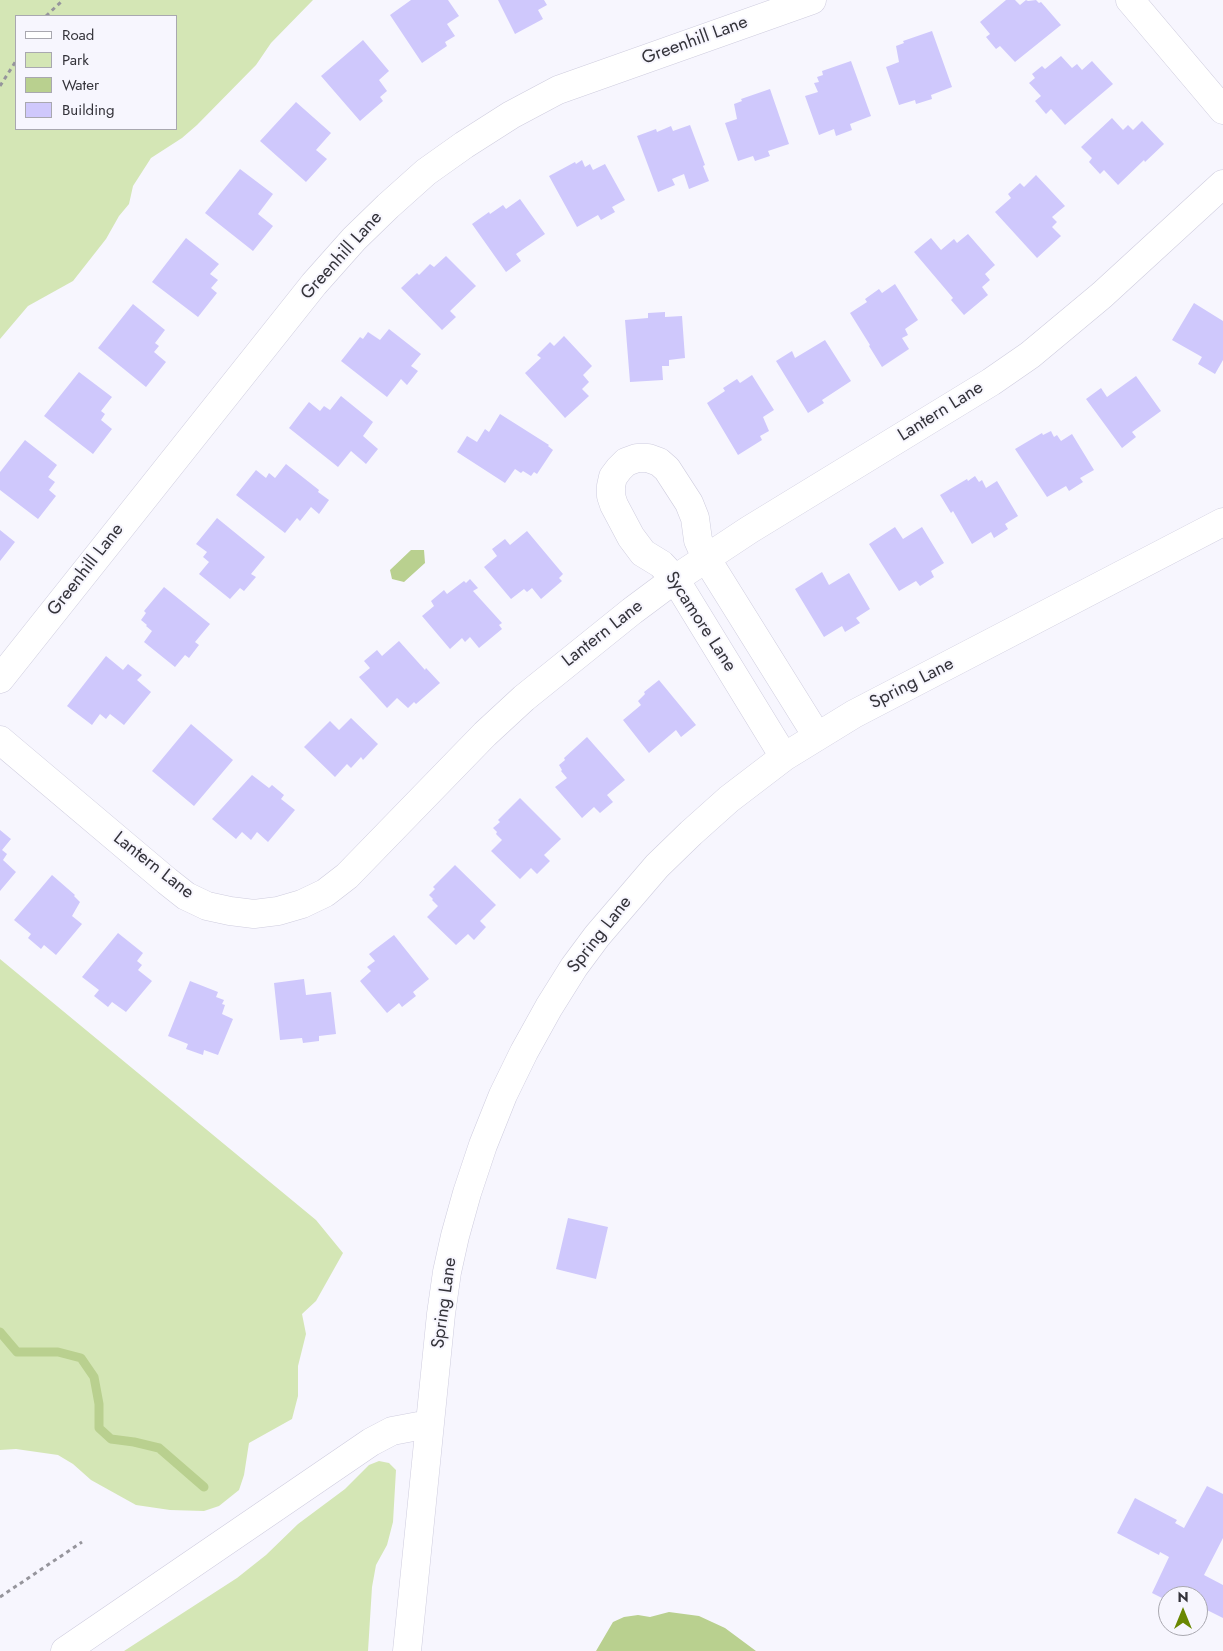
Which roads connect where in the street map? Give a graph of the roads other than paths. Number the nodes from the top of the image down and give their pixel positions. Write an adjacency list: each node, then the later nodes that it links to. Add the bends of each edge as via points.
1 (812, 0): 8 (street, Greenhill Lane, via 558,90 511,115 426,172 361,232 314,284)
2 (1130, 0): 3 (street)
3 (1223, 110)
4 (1223, 184): 6 (street, Lantern Lane, via 1102,295 1030,355)
5 (1223, 522): 9 (street, Spring Lane)
6 (706, 558): 7 (street, Lantern Lane); 7 (street, Sycamore Lane, via 689,503 667,469 648,458 626,462 611,486 614,505 643,553); 9 (street, Sycamore Lane)
7 (676, 579): 10 (street, Lantern Lane, via 524,698 347,876 325,893 278,911 254,914 230,911 186,896); 11 (street, Sycamore Lane)
8 (0, 679)
9 (817, 736): 11 (street, Spring Lane)
10 (0, 740)
11 (784, 757): 12 (street, Spring Lane, via 729,799 651,873 574,967 524,1052 483,1145 455,1236 447,1272)
12 (429, 1424): 13 (street, via 392,1431 371,1442); 14 (street, Spring Lane)
13 (65, 1651)
14 (407, 1651)

